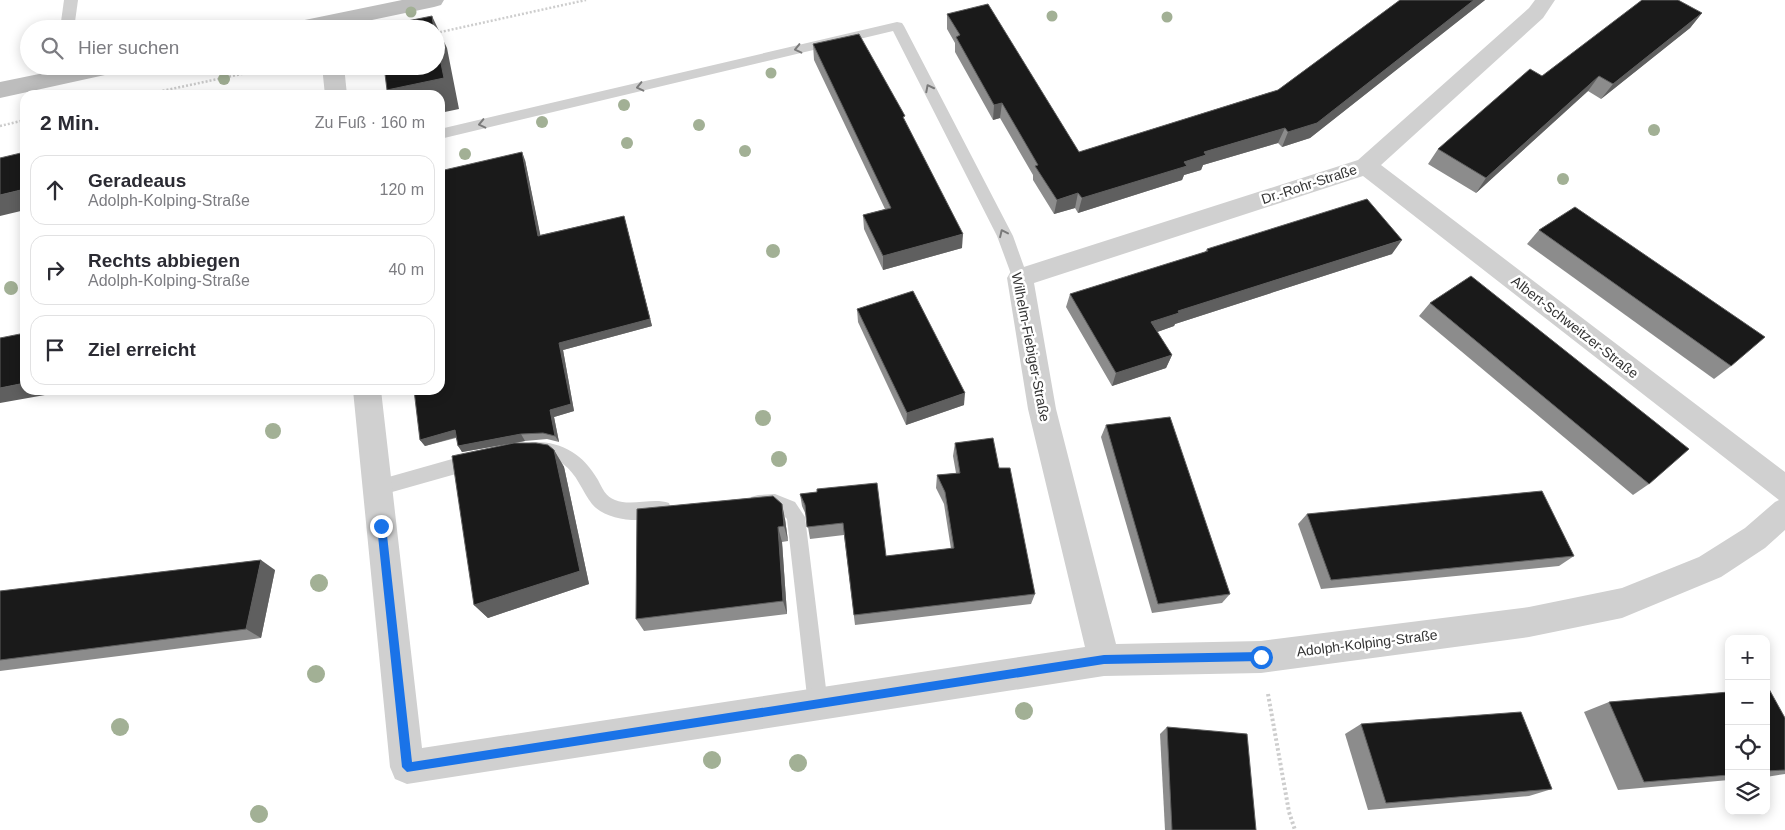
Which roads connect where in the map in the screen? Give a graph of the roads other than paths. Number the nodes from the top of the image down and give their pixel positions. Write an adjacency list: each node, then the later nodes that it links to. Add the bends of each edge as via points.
1 (71, 0): 4 (lane)
2 (434, 0): 5 (main road)
3 (1545, 0): 11 (street, Dr.-Rohr-Straße, via 1536,12)
4 (68, 20)
5 (349, 20)
6 (51, 75): 8 (main road)
7 (334, 75): 9 (street)
8 (0, 90)
9 (335, 90)
10 (445, 133): 12 (lane, Wilhelm-Fiebiger-Straße, one-way to 10, via 1005,236 897,26)
11 (1366, 166): 12 (street, Dr.-Rohr-Straße); 17 (street, Albert-Schweitzer-Straße)
12 (1020, 278): 21 (street, Wilhelm-Fiebiger-Straße, via 1042,409)
13 (368, 395): 16 (street, Adolph-Kolping-Straße)
14 (513, 452): 19 (lane, via 547,449 563,453 585,476 598,498 621,511)
15 (491, 456): 16 (lane)
16 (378, 488): 22 (street, Adolph-Kolping-Straße, via 407,767)
17 (1785, 489)
18 (740, 504): 22 (lane, via 779,501 792,509 796,517)
19 (682, 508)
20 (1785, 511): 21 (street, Adolph-Kolping-Straße, via 1755,538 1710,567 1622,603 1529,622 1261,657)
21 (1104, 660): 22 (street, Adolph-Kolping-Straße)
22 (818, 705)

